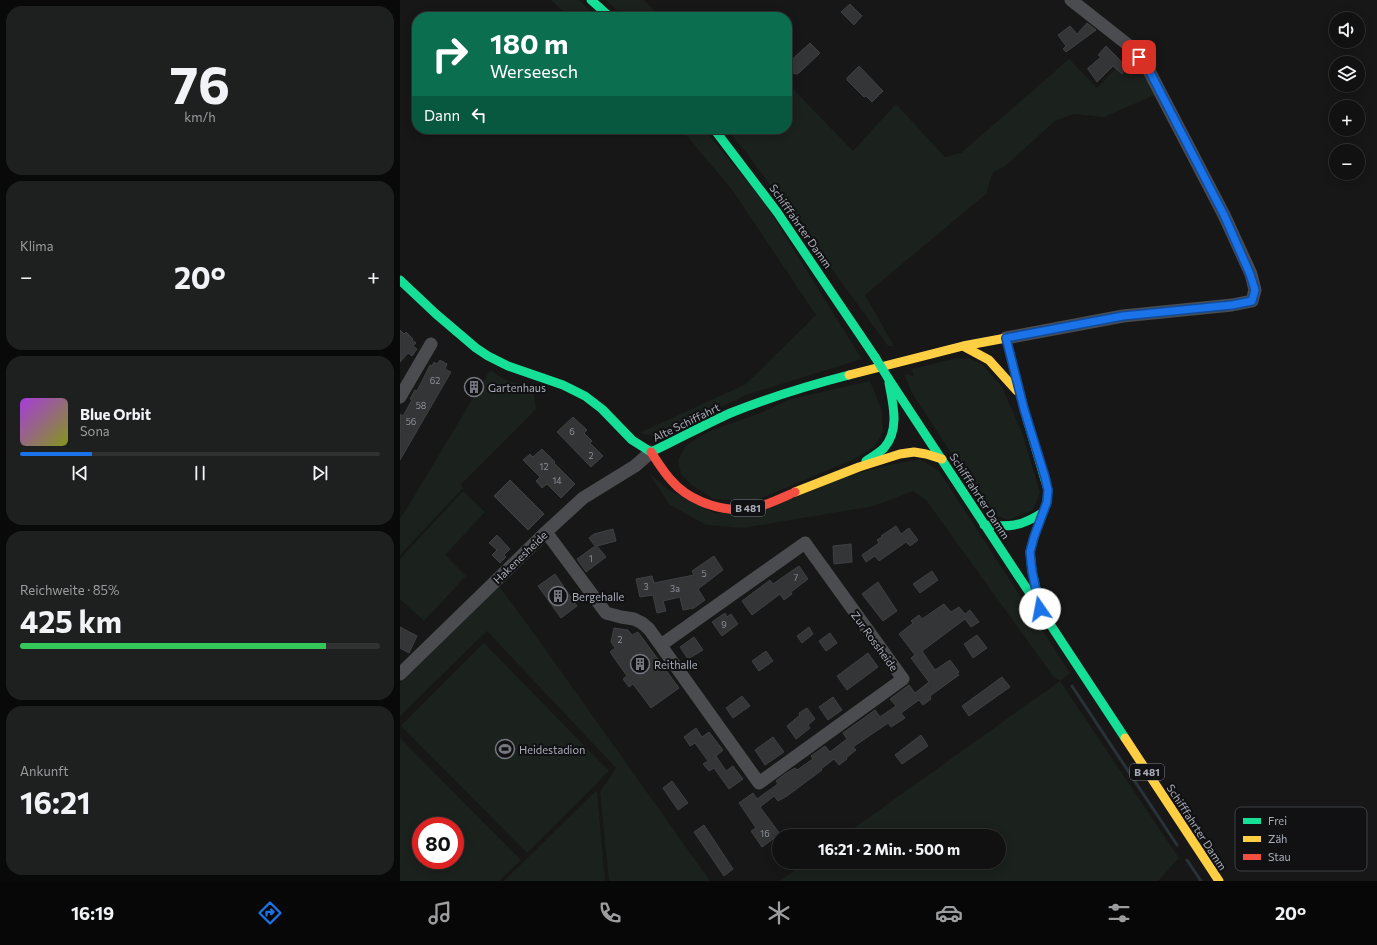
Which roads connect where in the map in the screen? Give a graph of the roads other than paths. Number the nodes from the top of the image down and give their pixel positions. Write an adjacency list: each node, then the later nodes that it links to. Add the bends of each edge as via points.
1 (591, 0): 3 (main road)
2 (1072, 0): 6 (street, via 1132,48 1146,65 1224,215 1255,290 1252,301 1232,305 1123,316)
3 (604, 12)
4 (718, 134): 9 (main road, Schifffahrter Damm / B 481, bridge, via 772,204)
5 (400, 280): 12 (main road, Alte Schiffahrt, via 476,348 508,366 563,385 585,396 602,409 632,440)
6 (1006, 338): 8 (main road, Alte Schiffahrt); 10 (main road, B 481)
7 (431, 344): 11 (street)
8 (963, 346): 10 (main road, B 481, via 989,360); 12 (main road, Alte Schiffahrt, via 788,392 743,408)
9 (888, 378): 13 (main road, Schifffahrter Damm / B 481); 14 (main road, B 481, via 894,418 893,430 887,444)
10 (1020, 393): 15 (main road, B 481, via 1048,490 1047,502)
11 (400, 397)
12 (651, 452): 14 (main road, B 481, via 671,480 684,492 713,506 740,510 760,506); 17 (street, Hakenesheide, via 635,466 583,498)
13 (942, 459): 14 (main road, B 481, via 914,452); 16 (main road, Schifffahrter Damm / B 481)
14 (859, 467)
15 (1042, 513): 16 (main road, via 1019,526); 18 (main road, B 481, via 1030,552)
16 (984, 525): 18 (main road, Schifffahrter Damm / B 481)
17 (546, 532): 19 (street, Zur Rossheide, via 606,613 642,623); 20 (street, Hakenesheide)
18 (1040, 609): 21 (main road, Schifffahrter Damm / B 481)
19 (661, 646): 19 (street, Zur Rossheide, via 759,783 903,679 805,543)
20 (400, 674)
21 (1219, 881)

